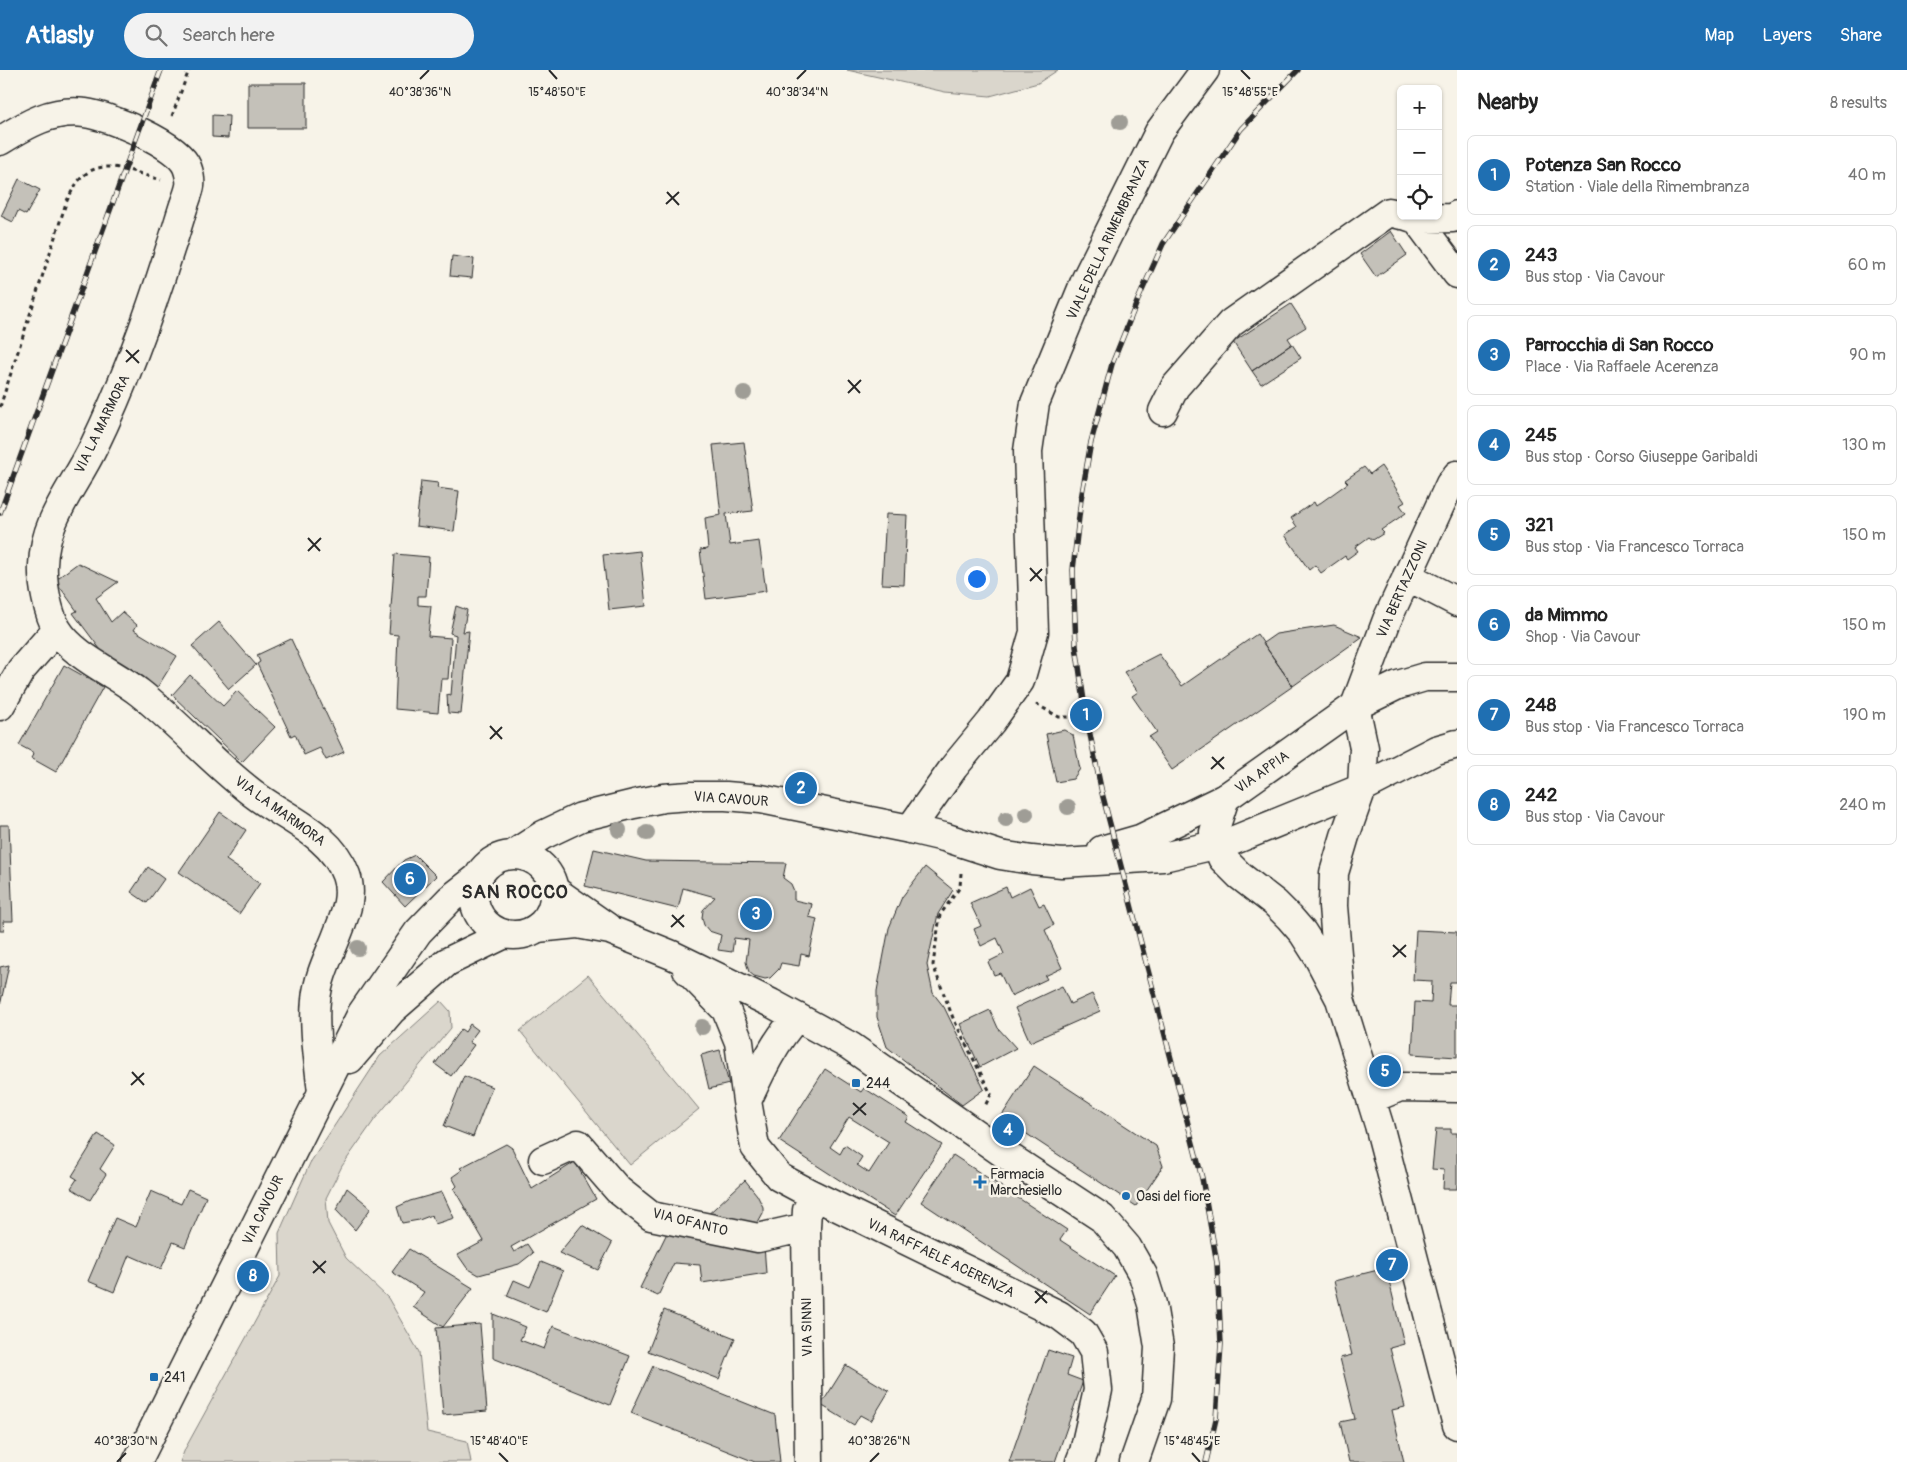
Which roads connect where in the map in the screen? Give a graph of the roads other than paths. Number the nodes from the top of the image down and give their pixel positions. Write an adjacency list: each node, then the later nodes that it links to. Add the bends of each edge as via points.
1 (1205, 70): 20 (street, VIALE DELLA RIMEMBRANZA, via 1159,132 1086,278 1035,403 1028,451 1034,632 1020,681)
2 (0, 141): 12 (street, VIA LA MARMORA, via 30,122 68,111 101,115 162,142 182,157 188,169 190,186 122,387 47,534 42,565 45,594)
3 (1397, 214): 8 (street, via 1389,212 1231,323 1175,387)
4 (1457, 215): 5 (street)
5 (1442, 218)
6 (1411, 220): 7 (street)
7 (1457, 274)
8 (1163, 411)
9 (1457, 475): 10 (street, VIA BERTAZZONI)
10 (1407, 576): 11 (street); 15 (street, VIA BERTAZZONI)
11 (1457, 602)
12 (57, 629): 14 (street, via 21,670); 33 (street, VIA LA MARMORA, via 78,651 141,694 258,797 320,838 336,853 351,889 315,1002)
13 (1457, 677): 15 (street, VIA APPIA, via 1425,677 1398,685)
14 (0, 706)
15 (1355, 706): 17 (street, via 1364,748); 18 (street, VIA APPIA)
16 (1457, 744): 17 (street, VIA APPIA, via 1436,750)
17 (1362, 788): 21 (street, VIA APPIA); 30 (street, via 1334,872 1333,906)
18 (1225, 798): 21 (street, via 1214,832); 23 (street, VIA APPIA, via 1140,839)
19 (581, 817): 20 (street, VIA CAVOUR, via 663,798 726,796 761,799); 22 (street, VIA CAVOUR, via 543,835); 25 (street, via 558,846)
20 (910, 830): 23 (street, VIA APPIA, via 1000,855)
21 (1218, 845): 23 (street, VIA APPIA, via 1163,857); 30 (street, via 1222,858 1275,903 1303,933)
22 (512, 855): 24 (street, VIA CAVOUR, via 498,858 486,866); 25 (street, VIA CAVOUR, via 531,858)
23 (1062, 863)
24 (478, 878): 28 (street, via 474,895 478,912 489,926); 33 (street, VIA CAVOUR, via 418,932 362,1013)
25 (550, 880): 26 (street, via 553,904 547,918); 27 (street, VIA CAVOUR)
26 (536, 928): 27 (street, VIA CAVOUR, via 578,924); 28 (street, VIA CAVOUR, via 521,934)
27 (610, 930): 29 (street, VIA CAVOUR)
28 (505, 934): 33 (street, VIA CAVOUR, via 447,962 392,1010)
29 (672, 954): 31 (street, VIA CAVOUR); 35 (street, VIA RAFFAELE ACERENZA, via 726,1010 739,1042)
30 (1340, 999): 34 (street)
31 (797, 1017): 35 (street, via 766,1058); 43 (street, VIA CAVOUR, via 850,1046 1102,1218 1127,1247 1143,1275 1159,1347 1156,1399)
32 (1457, 1088): 34 (street, via 1400,1088)
33 (322, 1092): 40 (street, VIA CAVOUR)
34 (1371, 1099): 39 (street)
35 (747, 1101): 37 (street, VIA RAFFAELE ACERENZA, via 755,1147 779,1177)
36 (543, 1160): 38 (street, VIA OFANTO, via 578,1144 618,1190 651,1216 758,1238)
37 (809, 1193): 38 (street, VIA SINNI); 42 (street, VIA RAFFAELE ACERENZA, via 1059,1315 1083,1333 1094,1352 1098,1390)
38 (806, 1227): 41 (street, VIA SINNI)
39 (1457, 1425)
40 (136, 1462)
41 (809, 1462)
42 (1080, 1462)
43 (1134, 1462)

